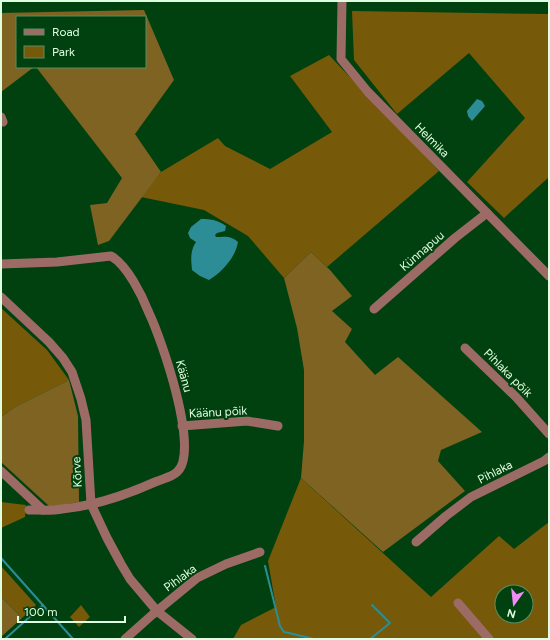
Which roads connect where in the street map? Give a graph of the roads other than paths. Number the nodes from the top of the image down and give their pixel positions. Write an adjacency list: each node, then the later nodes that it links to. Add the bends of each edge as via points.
1 (342, 1): 2 (street, Helmika, via 341,59 368,92)
2 (487, 213): 4 (street, Helmika); 6 (street, Künnapuu)
3 (1, 264): 8 (street, Käänu, via 57,262 111,256 117,260 149,312 167,357)
4 (549, 276)
5 (1, 297): 13 (street, Kõrve, via 49,342 72,372 86,420)
6 (374, 309)
7 (465, 348): 10 (street, Pihlaka põik, via 516,397)
8 (182, 426): 9 (street, Käänu põik, via 247,421); 13 (street, Käänu, via 185,452 183,464 177,472 142,488)
9 (278, 426)
10 (549, 434)
11 (549, 457): 16 (street, Pihlaka, via 471,497)
12 (1, 471): 15 (street)
13 (91, 504): 15 (street, Käänu, via 62,510); 19 (street, Kõrve, via 130,579)
14 (29, 510): 15 (street, Käänu)
15 (43, 510)
16 (416, 542)
17 (260, 552): 19 (street, Pihlaka, via 197,578)
18 (458, 603): 22 (street)
19 (157, 611): 20 (street, Pihlaka); 21 (street, Kõrve)
20 (125, 639)
21 (192, 639)
22 (489, 639)

